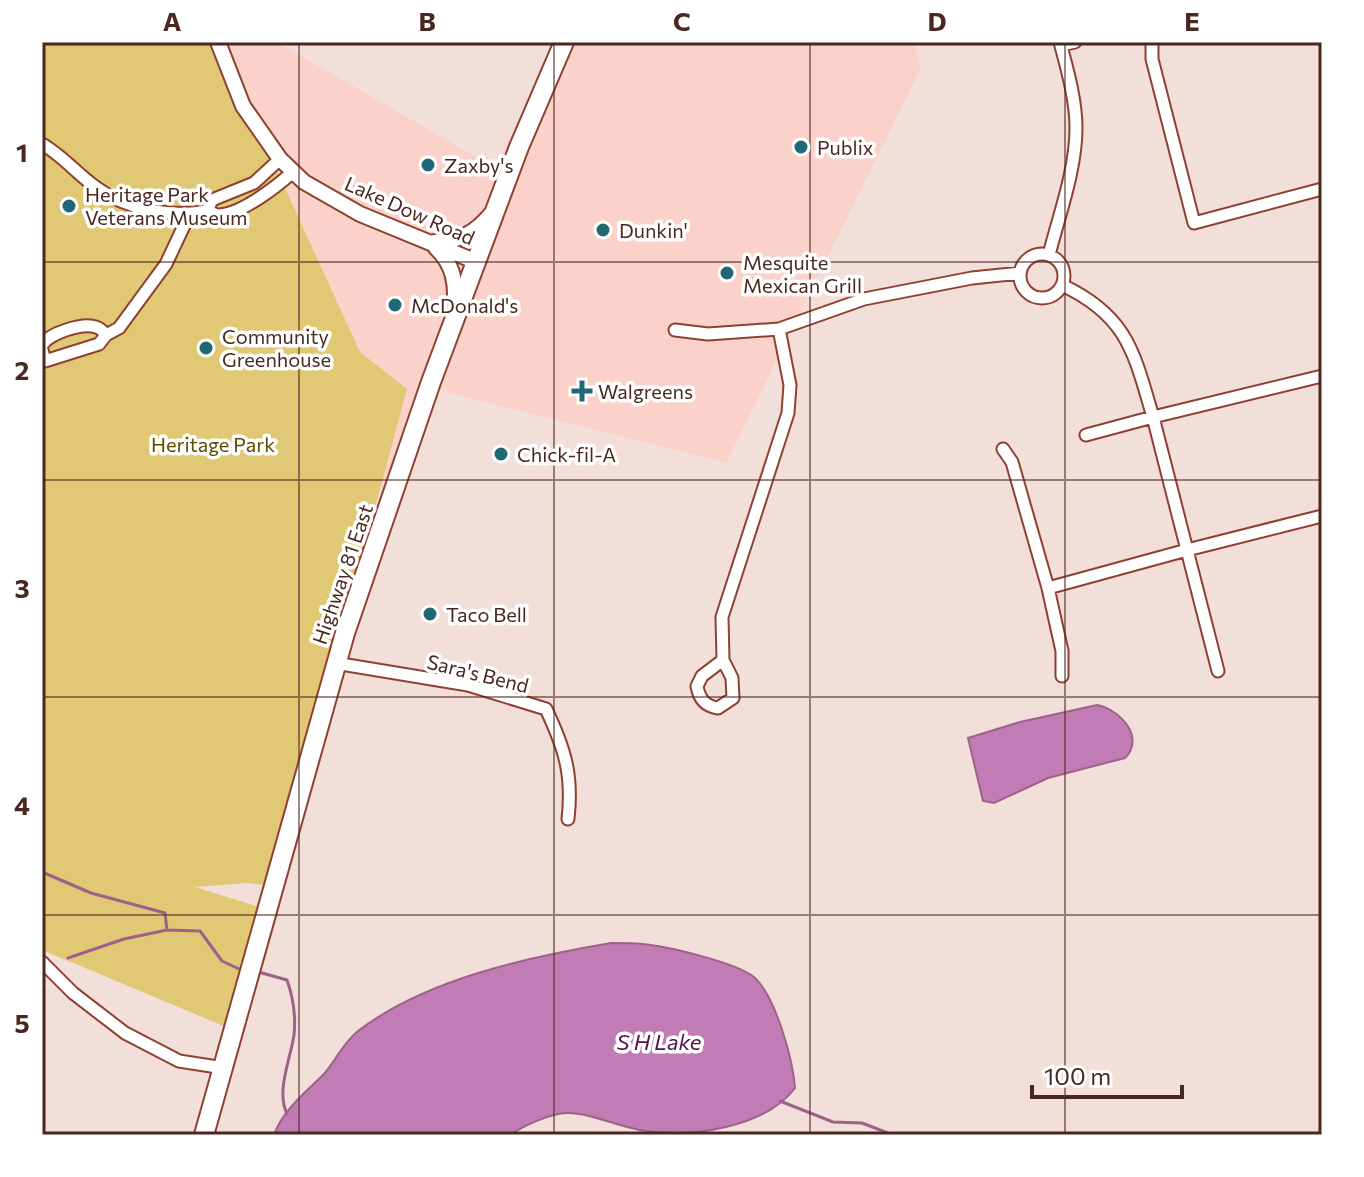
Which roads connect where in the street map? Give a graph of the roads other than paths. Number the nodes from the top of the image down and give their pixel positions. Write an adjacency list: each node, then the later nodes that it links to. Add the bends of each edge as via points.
1 (218, 42): 7 (street, Lake Dow Road, via 243,106)
2 (564, 42): 12 (main road, Highway 81 East)
3 (1075, 42): 5 (street)
4 (1152, 42): 10 (street, via 1194,223)
5 (1061, 44): 16 (street, via 1076,127)
6 (42, 144): 14 (street, via 99,190 133,206)
7 (280, 159): 8 (street, Lake Dow Road); 9 (street)
8 (293, 172): 11 (street); 15 (street, Lake Dow Road, via 345,206)
9 (258, 179): 11 (street); 13 (street, via 212,200)
10 (1322, 189)
11 (268, 192): 13 (street, via 219,215)
12 (497, 207): 15 (street, via 483,224 456,241); 17 (main road, Highway 81 East)
13 (207, 211): 14 (street)
14 (189, 215): 23 (street, via 166,264 119,328)
15 (429, 242): 17 (street, Lake Dow Road); 20 (street, via 452,268)
16 (1049, 255): 18 (street, via 1030,257); 19 (street, via 1061,266)
17 (477, 262): 20 (main road, Highway 81 East)
18 (1020, 273): 19 (street, via 1024,289 1036,297 1050,296); 21 (street, via 864,299)
19 (1062, 285): 26 (street, via 1087,296 1116,324 1133,349)
20 (452, 328): 33 (main road, Highway 81 East)
21 (779, 329): 22 (street, via 708,334); 32 (street, via 790,385 788,413 722,617)
22 (675, 330)
23 (106, 335): 24 (street, via 99,344); 24 (street, via 100,328 84,326 48,337)
24 (43, 355)
25 (1322, 376): 26 (street)
26 (1153, 417): 27 (street); 30 (street)
27 (1086, 435)
28 (1003, 449): 31 (street, via 1012,462)
29 (1322, 516): 30 (street)
30 (1187, 550): 31 (street); 34 (street)
31 (1048, 588): 35 (street)
32 (723, 660)
33 (335, 663): 36 (street, Sara's Bend, via 468,685 546,709 560,739 572,789); 38 (main road, Highway 81 East)
34 (1218, 671)
35 (1062, 676)
36 (568, 819)
37 (42, 962): 38 (street, via 133,1038 179,1061)
38 (224, 1068): 39 (main road, Highway 81 East)
39 (204, 1135)

